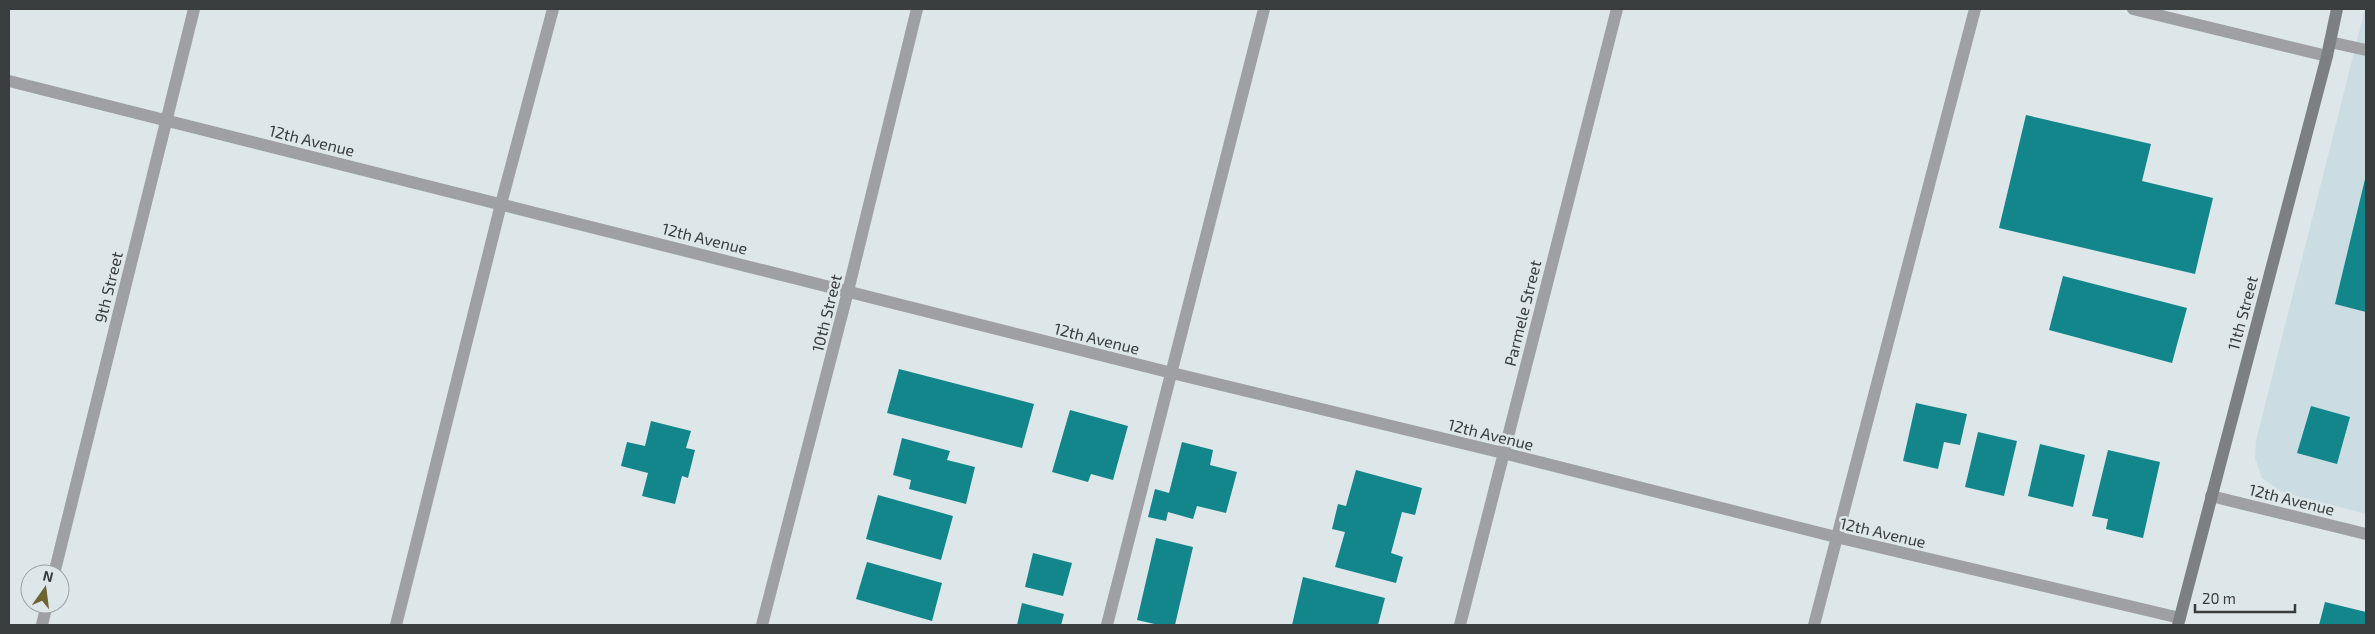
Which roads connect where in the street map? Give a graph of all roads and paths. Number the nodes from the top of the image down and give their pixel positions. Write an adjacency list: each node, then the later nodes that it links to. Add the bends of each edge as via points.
1 (194, 9): 13 (street, 9th Street)
2 (553, 9): 14 (street)
3 (917, 9): 15 (street, 10th Street)
4 (1264, 9): 16 (street)
5 (1617, 9): 17 (street, Parmele Street)
6 (1976, 9): 20 (street)
7 (2133, 9): 11 (street)
8 (2337, 9): 9 (main road, 11th Street)
9 (2330, 42): 10 (street); 11 (main road, 11th Street)
10 (2366, 50)
11 (2327, 56): 18 (main road, 11th Street)
12 (9, 81): 13 (street, 12th Avenue)
13 (165, 121): 14 (street, 12th Avenue); 21 (street, 9th Street)
14 (500, 204): 15 (street, 12th Avenue); 23 (street)
15 (848, 291): 16 (street, 12th Avenue); 24 (street, 10th Street)
16 (1172, 373): 17 (street, 12th Avenue); 25 (street)
17 (1503, 453): 20 (street, 12th Avenue); 26 (street, Parmele Street)
18 (2211, 496): 19 (street, 12th Avenue); 22 (main road, 11th Street)
19 (2366, 534)
20 (1836, 537): 22 (street, 12th Avenue); 27 (street)
21 (56, 564)
22 (2179, 622)
23 (396, 625)
24 (762, 625)
25 (1106, 625)
26 (1460, 625)
27 (1814, 625)

